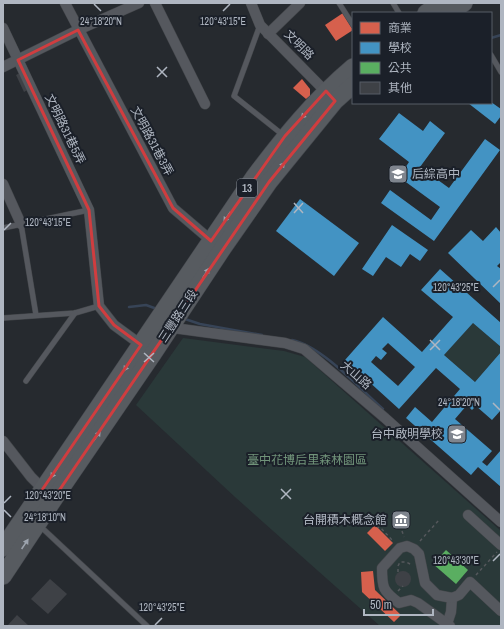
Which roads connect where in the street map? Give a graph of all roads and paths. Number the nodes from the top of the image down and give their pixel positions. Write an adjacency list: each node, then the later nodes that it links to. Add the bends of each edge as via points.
1 (65, 3): 14 (street, 文明路31巷3弄)
2 (139, 3): 14 (street)
3 (155, 3): 23 (street)
4 (251, 3): 12 (street, 文明路)
5 (300, 3): 15 (street)
6 (340, 3): 11 (lane)
7 (393, 3): 9 (lane)
8 (452, 8): 10 (main road)
9 (398, 12)
10 (431, 12)
11 (352, 23)
12 (260, 25): 15 (street, 文明路); 24 (lane, via 234,96)
13 (3, 28): 17 (street, 文明路31巷5弄)
14 (78, 30): 17 (street); 29 (street, 文明路31巷3弄, via 173,208)
15 (268, 34): 22 (street, 文明路)
16 (492, 57): 20 (lane)
17 (18, 60): 18 (street); 26 (street, 文明路31巷5弄)
18 (3, 67)
19 (352, 68): 22 (main road, 三豐路三段 / 13)
20 (501, 72)
21 (352, 85): 22 (main road, 三豐路三段 / 13)
22 (330, 96): 24 (main road, 三豐路三段 / 13)
23 (205, 104)
24 (294, 138): 29 (main road, 三豐路三段 / 13)
25 (3, 184): 27 (street)
26 (89, 210): 27 (lane); 30 (street, 文明路31巷5弄)
27 (21, 224): 28 (lane); 32 (lane)
28 (3, 228)
29 (217, 244): 34 (main road, 三豐路三段 / 13)
30 (99, 306): 31 (lane); 35 (street, via 114,324)
31 (75, 313): 32 (lane); 36 (lane)
32 (36, 315): 33 (lane)
33 (3, 318)
34 (163, 326): 35 (main road, 三豐路三段 / 13); 41 (street, 大山路, via 304,349)
35 (147, 350): 38 (main road, 三豐路三段 / 13)
36 (26, 381)
37 (3, 441): 38 (street)
38 (48, 494): 42 (main road, 三豐路三段 / 13); 45 (main road, 三豐路三段 / 13)
39 (468, 515): 44 (street)
40 (439, 520): 47 (path)
41 (501, 522)
42 (38, 524): 49 (main road, 三豐路三段 / 13, one-way to 42); 54 (lane)
43 (378, 528): 46 (path, via 379,526)
44 (501, 547): 50 (path)
45 (3, 548)
46 (400, 548): 47 (street, via 406,546); 53 (street, via 382,568 382,586 388,595 399,603 410,600 418,603)
47 (417, 551): 48 (path, via 418,563 412,565 400,562); 51 (street, via 425,583 437,595)
48 (398, 572)
49 (3, 576)
50 (470, 582): 51 (street, via 459,595); 52 (street)
51 (452, 598): 53 (street)
52 (501, 610)
53 (448, 625)
54 (147, 626)

